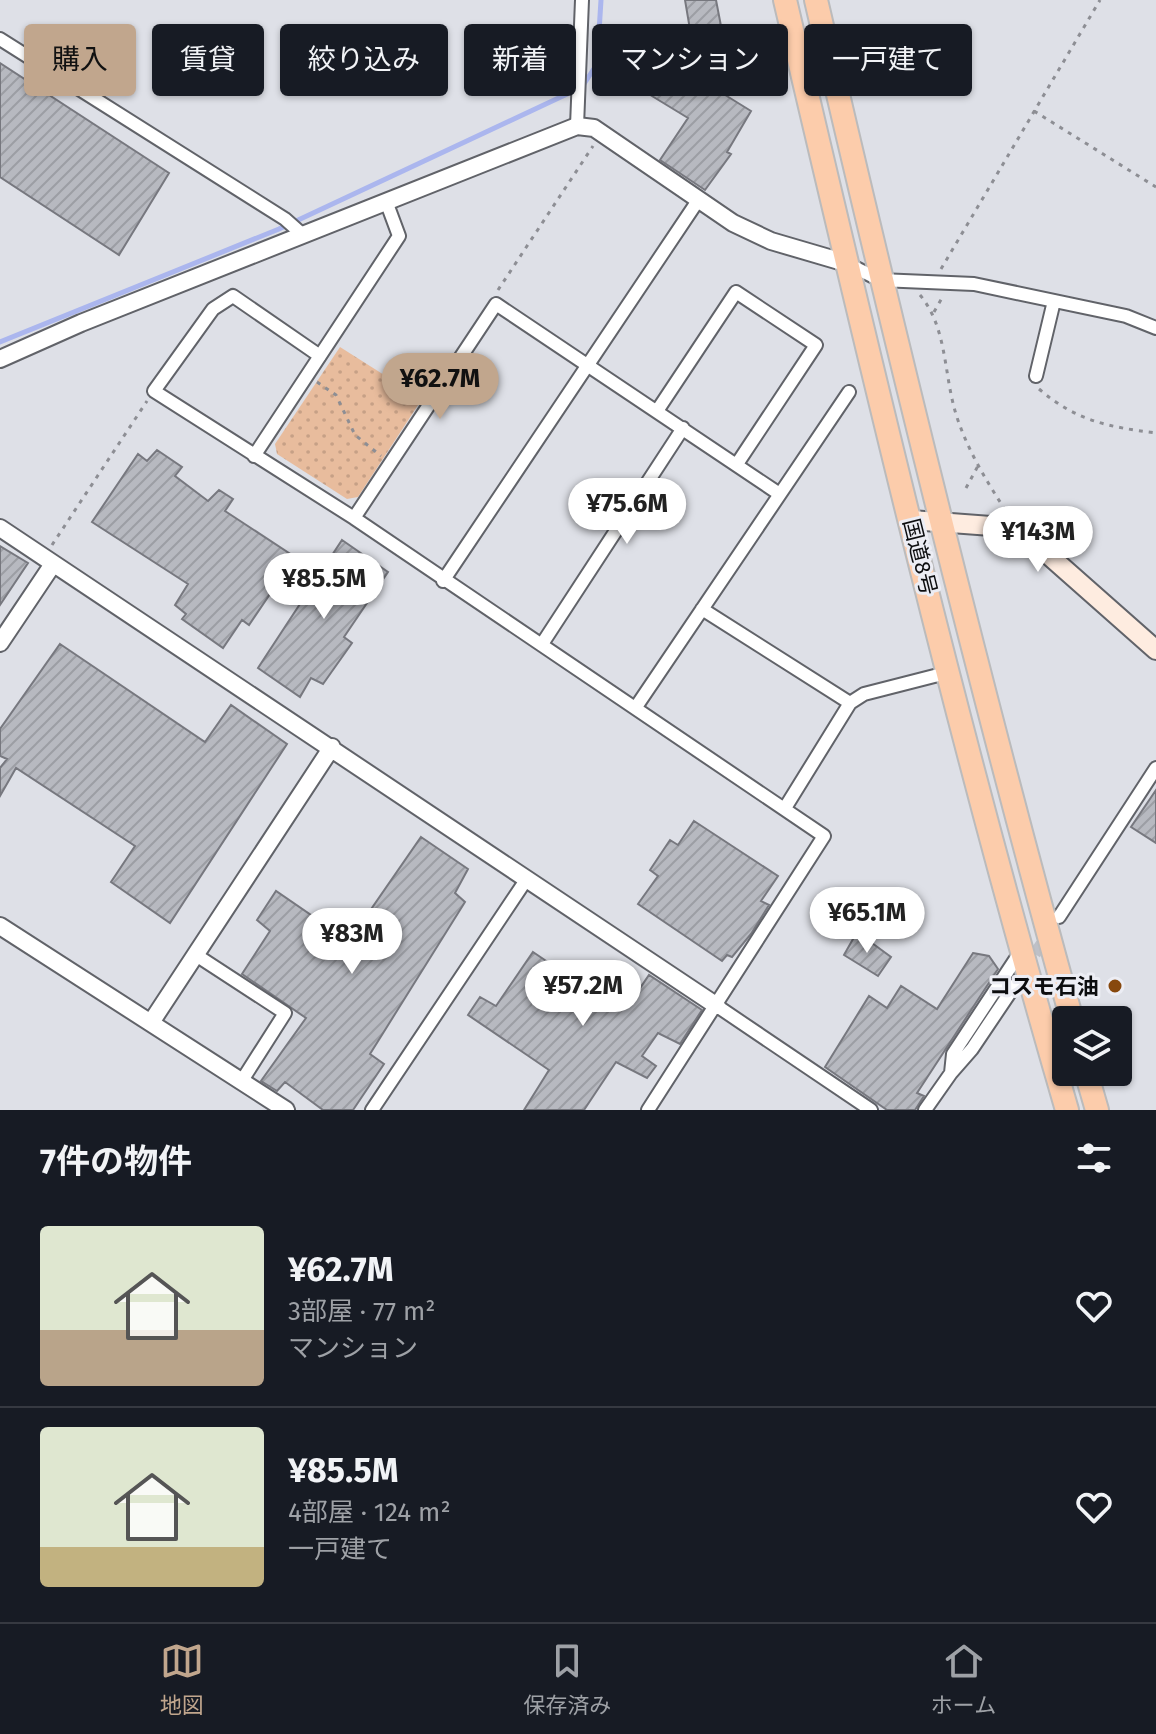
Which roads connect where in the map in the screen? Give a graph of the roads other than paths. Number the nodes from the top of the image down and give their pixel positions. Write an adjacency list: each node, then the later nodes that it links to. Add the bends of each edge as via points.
1 (582, 0): 5 (street)
2 (785, 0): 9 (highway, 国道8号)
3 (816, 0): 10 (highway, 国道8号)
4 (0, 39): 8 (street, via 285,219)
5 (577, 126): 6 (street); 7 (street, via 602,133)
6 (386, 201): 8 (street); 13 (street, via 399,236)
7 (697, 202): 9 (street, via 771,241); 15 (street)
8 (299, 233): 14 (street)
9 (846, 263): 10 (street); 24 (highway, 国道8号)
10 (880, 280): 11 (street, via 974,284); 25 (highway, 国道8号)
11 (1054, 301): 12 (street); 16 (street)
12 (1156, 328)
13 (320, 356): 20 (street); 20 (street, via 233,296 213,309 154,391)
14 (0, 359)
15 (587, 365): 18 (street); 23 (street, via 496,304); 28 (street)
16 (1036, 376)
17 (849, 392): 22 (street)
18 (657, 411): 19 (street); 21 (street, via 736,292 776,318 816,345)
19 (683, 428): 21 (street); 31 (street)
20 (254, 456): 23 (street)
21 (737, 464): 22 (street)
22 (778, 493): 29 (street)
23 (354, 518): 28 (street)
24 (911, 520): 25 (main road); 33 (highway, 国道8号)
25 (942, 521): 32 (main road, via 1018,528); 46 (highway, 国道8号)
26 (0, 528): 27 (street)
27 (48, 560): 30 (street); 36 (street)
28 (443, 581): 31 (street)
29 (702, 609): 34 (street); 35 (street)
30 (0, 643)
31 (542, 644): 35 (street)
32 (1156, 650)
33 (950, 672): 34 (street, via 864,694); 42 (highway, 国道8号)
34 (850, 703): 38 (street)
35 (636, 707): 38 (street)
36 (332, 747): 39 (street); 43 (street)
37 (1156, 768): 40 (street)
38 (785, 808): 45 (street, via 824,836)
39 (526, 880): 45 (street); 52 (street)
40 (1059, 917)
41 (0, 926): 47 (street)
42 (1021, 951): 48 (street, via 953,1054); 56 (highway, 国道8号)
43 (196, 955): 47 (street); 49 (street, via 285,1013)
44 (1015, 985): 48 (street)
45 (717, 1006): 53 (street); 54 (street)
46 (1068, 1006)
47 (152, 1021): 49 (street)
48 (951, 1073): 55 (street)
49 (241, 1082): 51 (street)
50 (1090, 1086): 57 (highway)
51 (286, 1110)
52 (372, 1110)
53 (648, 1110)
54 (871, 1110)
55 (925, 1110)
56 (1067, 1110)
57 (1097, 1110)

